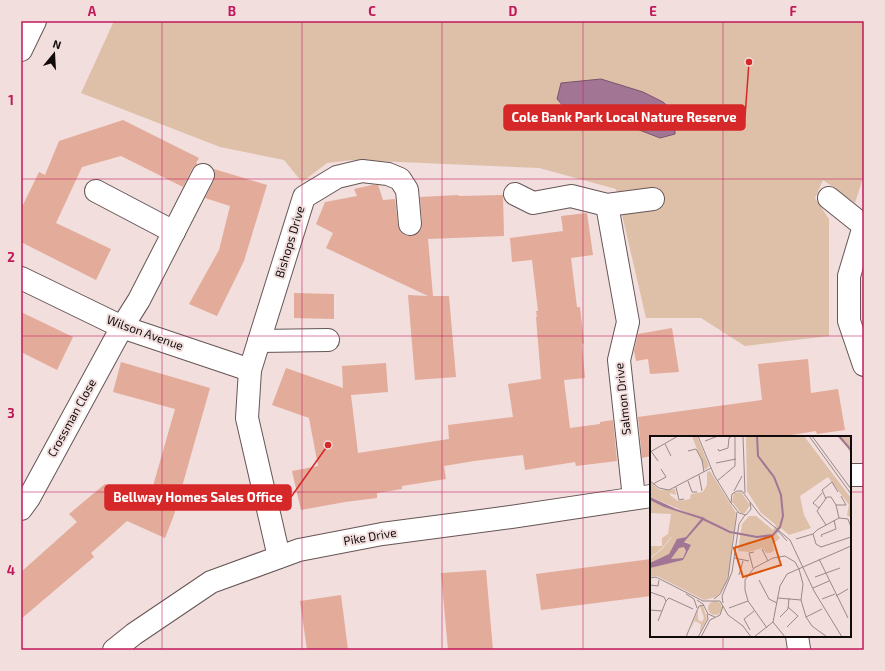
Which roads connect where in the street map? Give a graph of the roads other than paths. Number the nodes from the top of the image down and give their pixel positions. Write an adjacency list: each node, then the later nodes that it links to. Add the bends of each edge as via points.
1 (35, 21): 2 (street)
2 (21, 50)
3 (203, 175): 11 (street, Crossman Close)
4 (96, 191): 11 (street)
5 (514, 194): 8 (street, via 533,203 571,196)
6 (830, 198): 10 (street)
7 (653, 199): 8 (street)
8 (607, 206): 21 (street, Salmon Drive, via 628,322 619,360)
9 (410, 224): 16 (street, Bishops Drive, via 407,190 400,179 388,174 362,171 337,177 304,197)
10 (864, 226): 12 (street)
11 (174, 232): 14 (street, Crossman Close, via 140,300)
12 (856, 277): 17 (street, via 849,321)
13 (21, 278): 14 (street, Wilson Avenue)
14 (122, 327): 18 (street, Wilson Avenue); 22 (street, Crossman Close)
15 (328, 340): 16 (street)
16 (259, 341): 18 (street, Bishops Drive)
17 (864, 365)
18 (250, 370): 23 (street, Bishops Drive, via 247,418)
19 (851, 475): 20 (street)
20 (864, 475)
21 (642, 497): 23 (street, Pike Drive, via 382,534 299,550)
22 (21, 509)
23 (279, 557): 24 (street, Pike Drive, via 211,582)
24 (114, 650)

